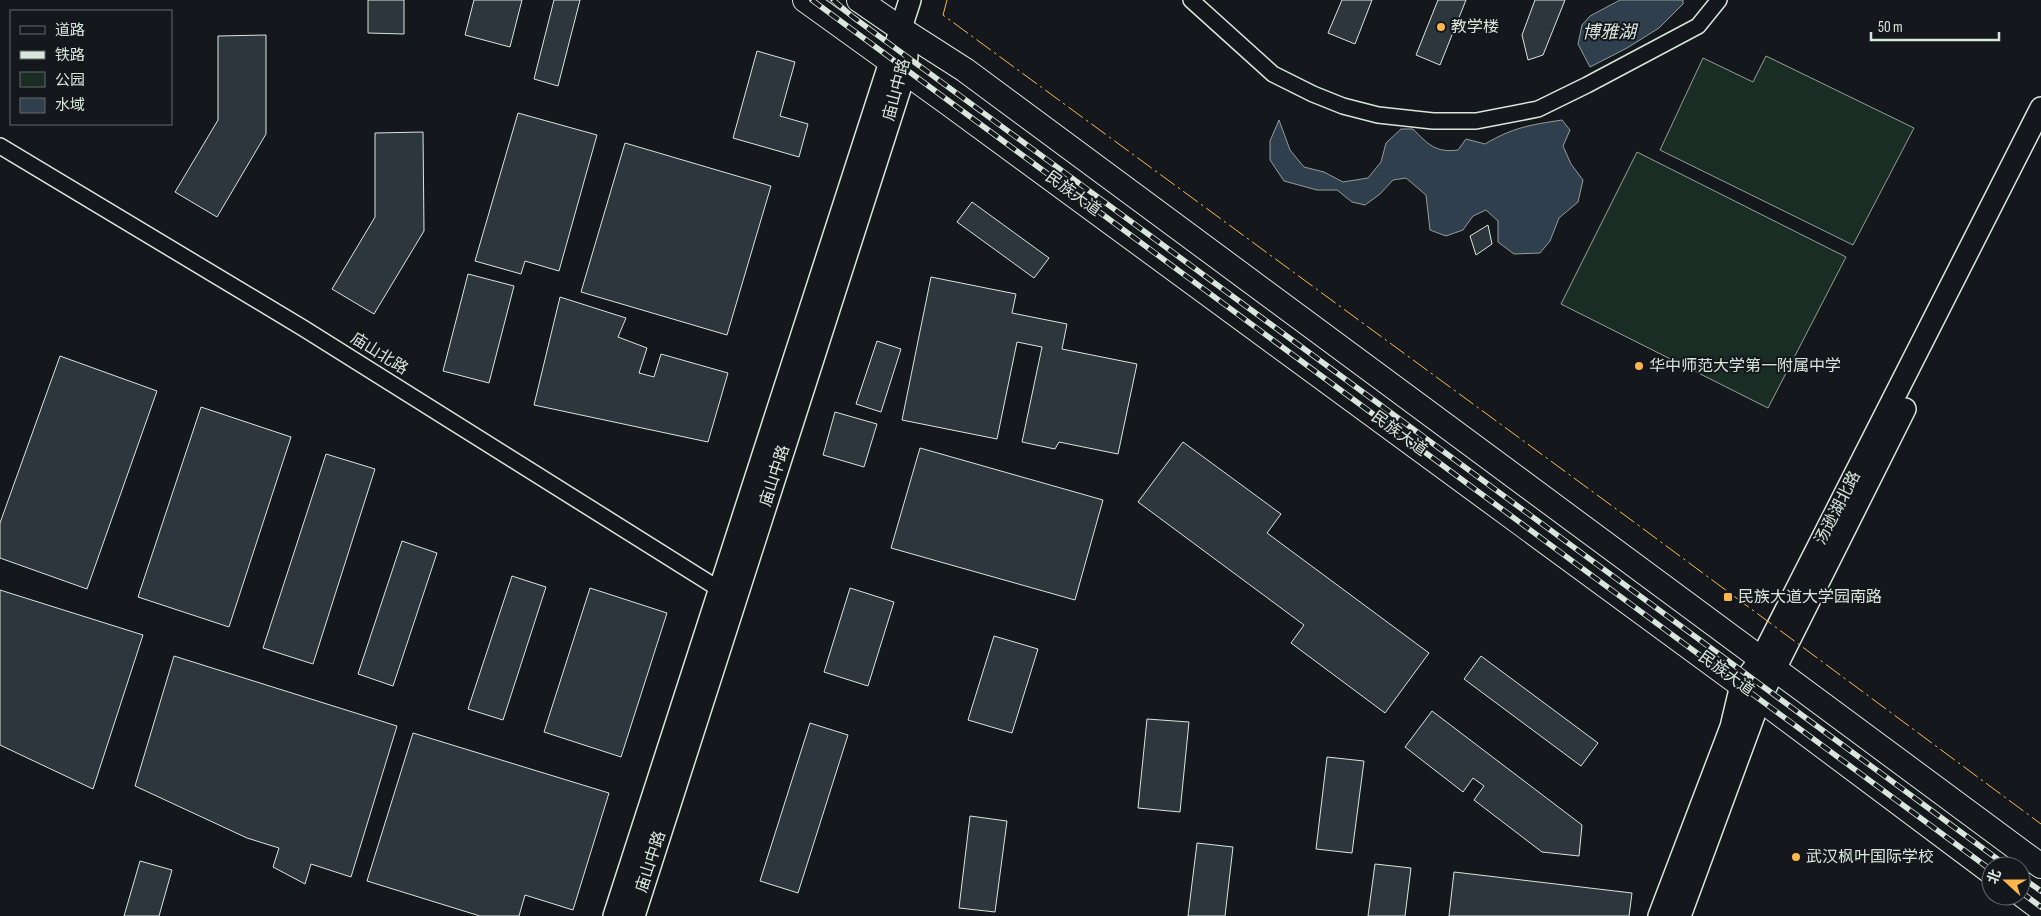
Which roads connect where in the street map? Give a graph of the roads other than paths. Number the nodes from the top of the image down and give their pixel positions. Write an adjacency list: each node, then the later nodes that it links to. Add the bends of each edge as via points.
1 (805, 0): 7 (main road, 民族大道)
2 (859, 0): 6 (main road, 民族大道)
3 (910, 0): 6 (street, 庙山中路)
4 (1191, 0): 5 (street, via 1274,74 1312,94 1378,115 1433,121 1476,121 1538,109 1698,26)
5 (1719, 0)
6 (905, 32): 7 (street, 庙山中路); 12 (main road, 民族大道, via 965,70)
7 (898, 68): 11 (street, 庙山中路); 13 (main road, 民族大道)
8 (2041, 108): 12 (street, 汤逊湖北路)
9 (2041, 136): 12 (street, 汤逊湖北路)
10 (0, 146): 11 (street, 庙山北路, via 295,323)
11 (728, 592): 17 (street, 庙山中路); 18 (street, 庙山中路)
12 (1768, 664): 13 (street, 汤逊湖北路); 14 (street, 汤逊湖北路); 16 (main road, 民族大道)
13 (1741, 685): 14 (main road, 民族大道); 19 (street, 汤逊湖北路, via 1731,727)
14 (1760, 699): 15 (main road, 民族大道); 20 (street, 汤逊湖北路)
15 (1981, 865)
16 (2041, 866)
17 (614, 916)
18 (634, 916)
19 (1659, 916)
20 (1680, 916)

